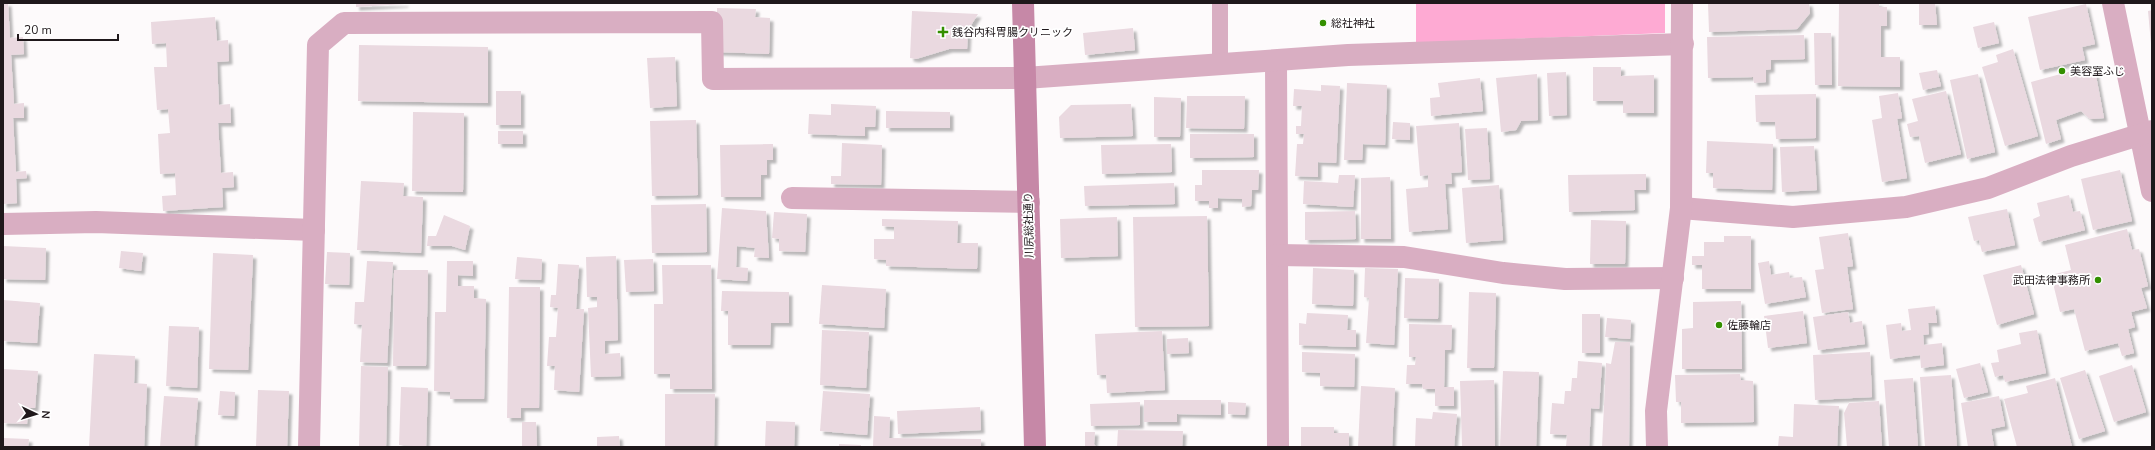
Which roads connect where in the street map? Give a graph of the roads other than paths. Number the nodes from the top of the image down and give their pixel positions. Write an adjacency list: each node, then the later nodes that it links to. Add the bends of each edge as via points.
1 (1023, 3): 8 (street, 川尻総社通り)
2 (1220, 3): 7 (lane)
3 (1682, 3): 5 (street)
4 (2113, 3): 9 (street)
5 (1683, 44): 6 (street, via 1348,55); 13 (street)
6 (1276, 62): 7 (street); 16 (street)
7 (1220, 66): 8 (street)
8 (1025, 78): 12 (street, 川尻総社通り); 15 (street, via 713,80 712,22 344,23 318,45)
9 (2146, 133): 10 (street); 13 (street, via 2071,156 1988,188 1906,207 1792,217)
10 (2152, 191)
11 (792, 198): 12 (street)
12 (1028, 202): 19 (street, 川尻総社通り)
13 (1682, 208): 17 (street)
14 (3, 224): 15 (street, via 96,222)
15 (314, 230): 18 (street)
16 (1277, 255): 17 (street, via 1404,257 1503,273 1565,279); 20 (street)
17 (1673, 278): 21 (street, via 1656,411)
18 (309, 447)
19 (1034, 447)
20 (1278, 447)
21 (1657, 447)

